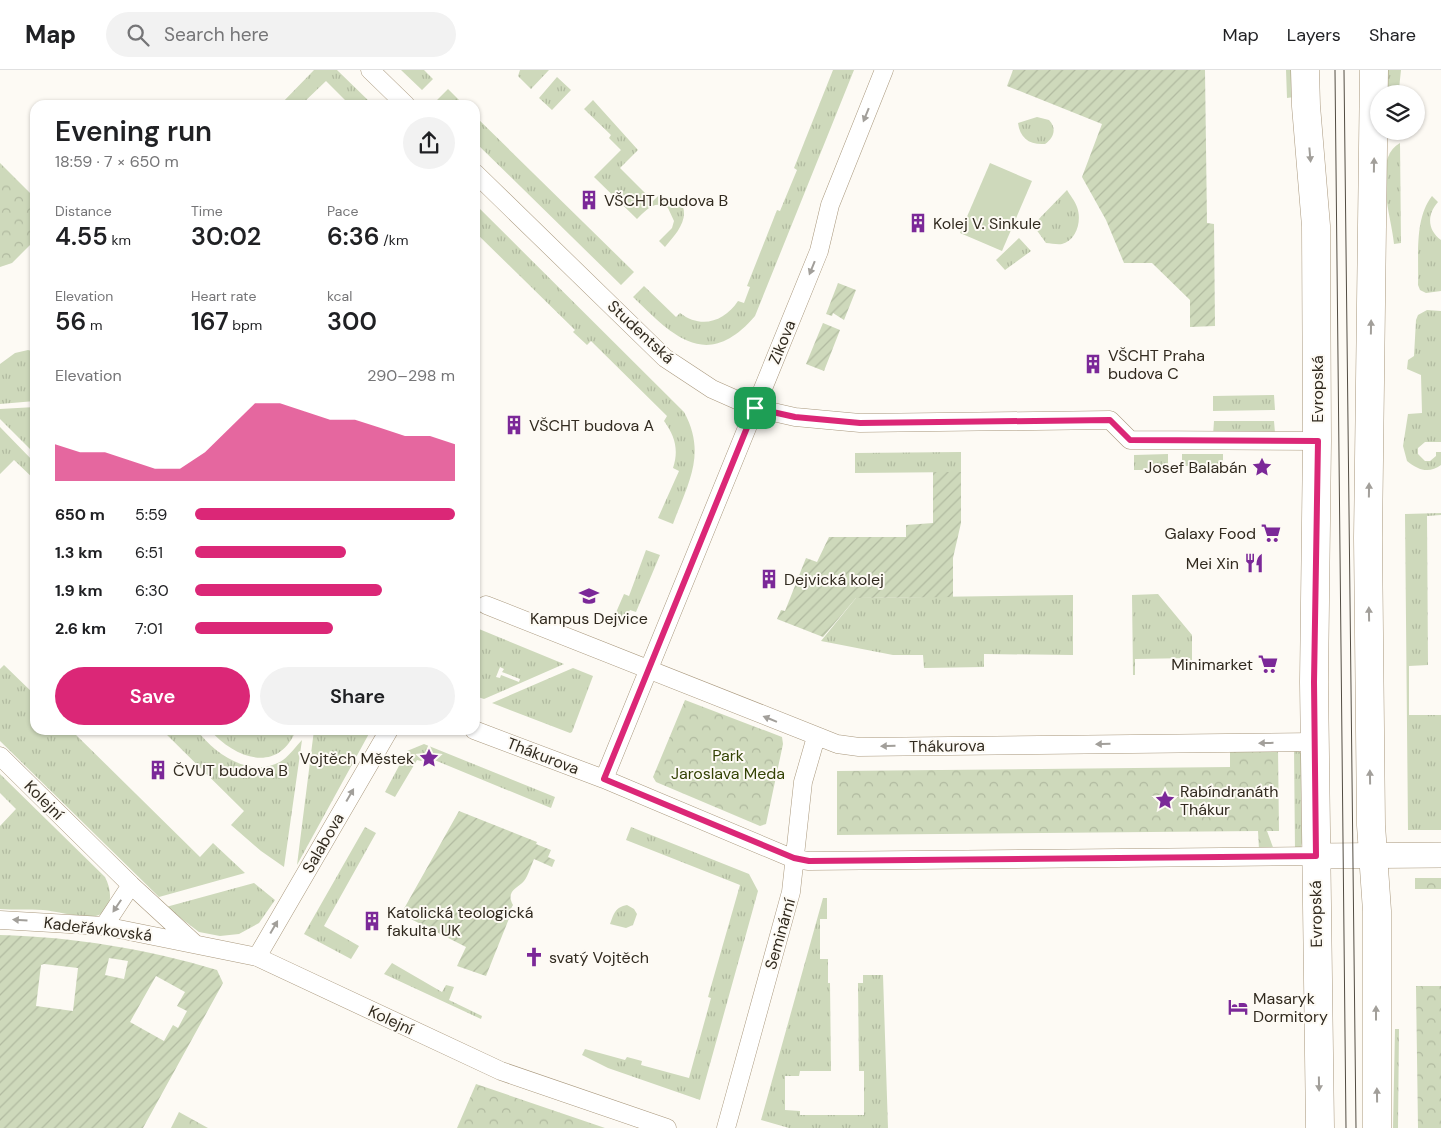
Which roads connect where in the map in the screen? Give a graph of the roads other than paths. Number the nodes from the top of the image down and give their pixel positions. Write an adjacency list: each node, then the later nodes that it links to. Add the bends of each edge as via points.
1 (370, 70): 5 (street)
2 (884, 70): 7 (street, Zikova, one-way to 7, via 830,205 819,250)
3 (1305, 70): 8 (main road, Evropská, one-way to 8, via 1316,226)
4 (1374, 70): 19 (main road, one-way to 4, via 1368,538)
5 (401, 100)
6 (480, 177): 7 (street, Studentská, via 665,358 712,389)
7 (755, 408): 8 (street, Studentská, via 795,417 860,423 1110,420 1130,440); 10 (street, Zikova)
8 (1318, 441): 14 (main road, Evropská)
9 (486, 605): 10 (street, Thákurova)
10 (648, 670): 13 (street, Thákurova, one-way to 10); 16 (street, Zikova)
11 (480, 732): 16 (street, Thákurova)
12 (386, 735): 25 (street, Salabova, one-way to 12)
13 (816, 738): 14 (street, Thákurova, one-way to 13, via 859,747); 20 (street, Seminární, via 803,782)
14 (1314, 742): 18 (main road, Evropská)
15 (0, 756): 21 (street, Kolejní)
16 (604, 779): 20 (street, Thákurova)
17 (1441, 855): 19 (street)
18 (1316, 856): 19 (street); 20 (street, Thákurova, via 835,862); 28 (main road, Evropská, one-way to 28)
19 (1373, 856): 29 (main road, one-way to 19, via 1377,911)
20 (794, 858): 27 (street, Seminární, via 792,892)
21 (131, 885): 23 (street, one-way to 23); 24 (street, Kolejní)
22 (0, 920): 23 (street, Kadeřávkovská, one-way to 22)
23 (104, 926): 24 (street, Kadeřávkovská)
24 (195, 943): 25 (street, Kolejní)
25 (257, 957): 26 (street, Kolejní, via 501,1071)
26 (667, 1128)
27 (726, 1128)
28 (1320, 1128)
29 (1377, 1128)

